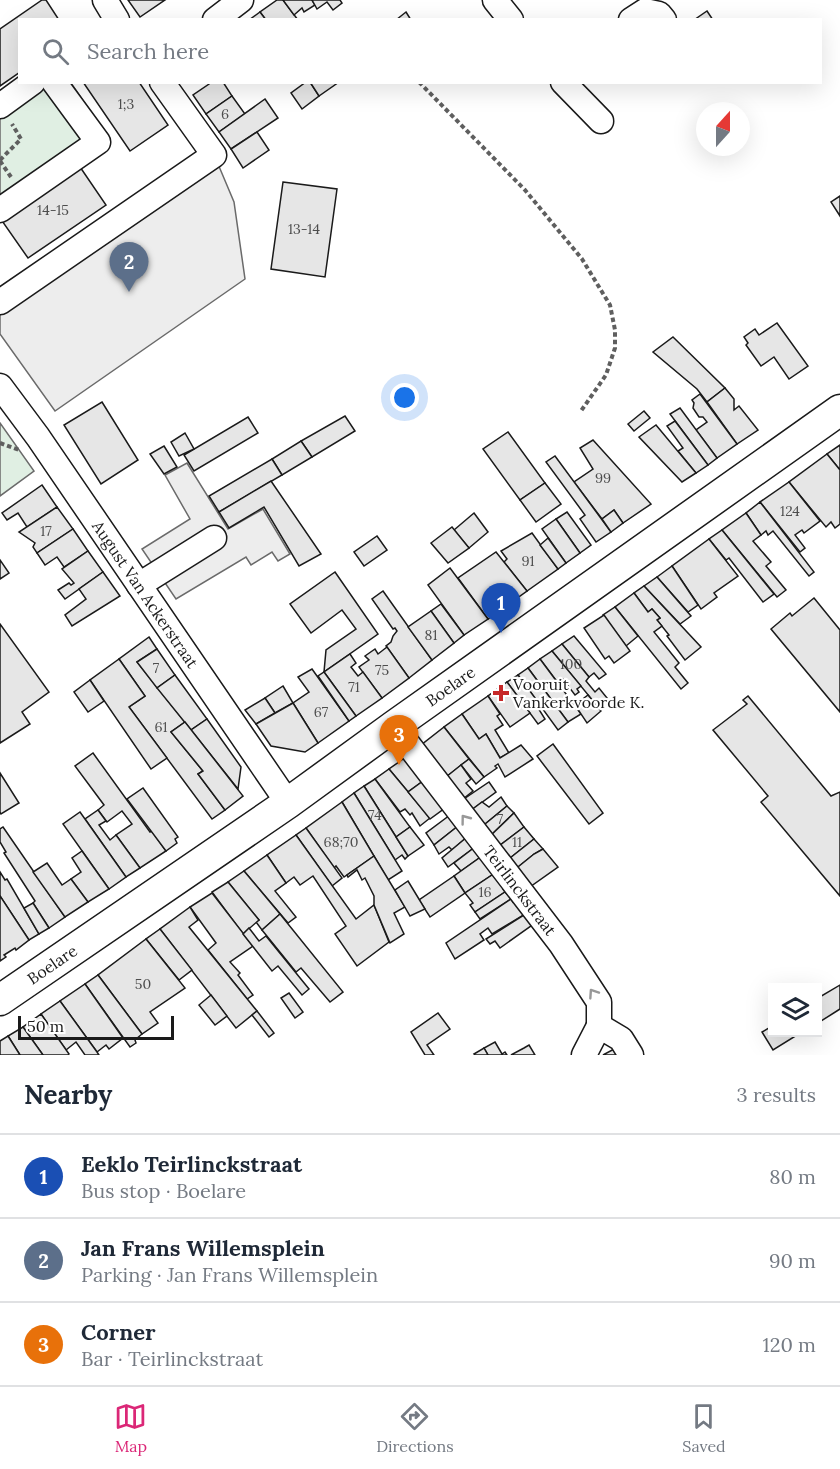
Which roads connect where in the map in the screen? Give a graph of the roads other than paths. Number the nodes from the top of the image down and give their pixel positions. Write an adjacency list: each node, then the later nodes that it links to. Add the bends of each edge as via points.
1 (105, 0): 4 (street)
2 (240, 0): 5 (street)
3 (495, 0): 6 (street)
4 (116, 18)
5 (218, 18)
6 (509, 18)
7 (634, 18): 8 (street, via 645,11)
8 (662, 18)
9 (30, 84): 13 (street)
10 (55, 84): 15 (street, via 98,142)
11 (163, 84): 16 (street, via 214,155)
12 (569, 85): 14 (street)
13 (0, 106)
14 (601, 121)
15 (0, 210)
16 (1, 298)
17 (0, 386): 20 (street, August Van Ackerstraat)
18 (840, 410): 21 (main road, Boelare)
19 (214, 538): 20 (street)
20 (139, 585): 22 (street, August Van Ackerstraat)
21 (394, 726): 22 (main road, Boelare); 24 (street, Teirlinckstraat, one-way to 21, via 599,1002 561,944)
22 (288, 803): 23 (main road, Boelare)
23 (0, 1000)
24 (599, 1026): 25 (street); 26 (street, via 621,1039)
25 (584, 1055)
26 (631, 1055)

